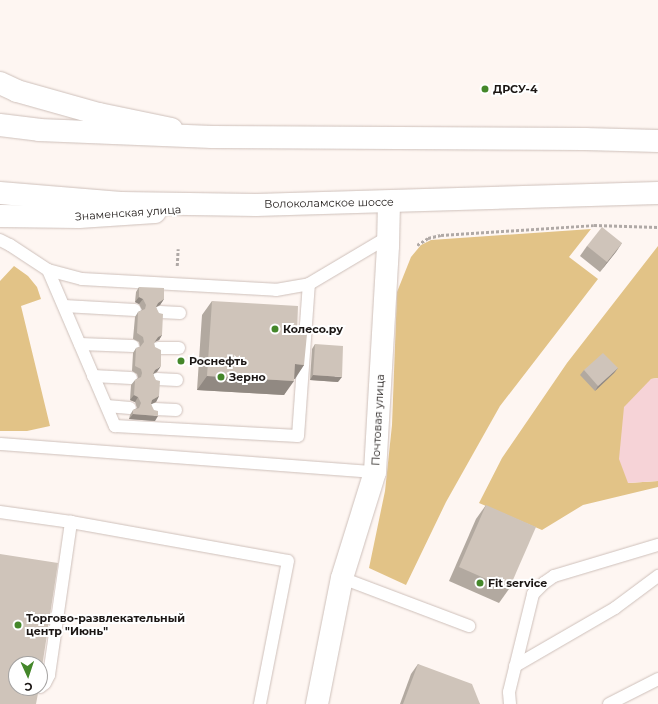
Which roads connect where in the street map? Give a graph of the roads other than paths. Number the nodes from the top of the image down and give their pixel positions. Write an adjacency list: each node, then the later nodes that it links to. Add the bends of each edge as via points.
1 (0, 83): 3 (main road, via 17,91 99,114)
2 (0, 125): 3 (main road, via 39,130)
3 (212, 137): 4 (main road)
4 (658, 141)
5 (0, 193): 8 (main road, Волоколамское шоссе, via 121,203)
6 (658, 193): 7 (main road, Волоколамское шоссе)
7 (389, 202): 8 (main road, Волоколамское шоссе); 10 (main road, Почтовая улица)
8 (256, 205): 9 (main road, Знаменская улица, via 80,217)
9 (0, 216)
10 (388, 237): 13 (lane); 31 (main road, Почтовая улица)
11 (0, 240): 12 (lane)
12 (48, 270): 13 (lane, via 82,279 189,286 276,290); 14 (lane)
13 (309, 284): 26 (lane, via 298,436 115,426)
14 (64, 306): 15 (lane); 18 (lane)
15 (135, 310)
16 (160, 312): 17 (lane)
17 (180, 313)
18 (80, 344): 19 (lane); 22 (lane)
19 (133, 346)
20 (158, 348): 21 (lane)
21 (179, 348)
22 (93, 376): 23 (lane); 26 (lane)
23 (132, 378)
24 (157, 379): 25 (lane)
25 (177, 380)
26 (107, 406): 27 (lane)
27 (130, 408)
28 (155, 409): 29 (lane)
29 (176, 410)
30 (0, 444): 31 (lane)
31 (375, 472): 36 (main road, Почтовая улица)
32 (0, 512): 33 (lane)
33 (71, 522): 39 (lane); 41 (lane, via 288,561)
34 (658, 545): 38 (lane, via 568,570 544,583 533,594)
35 (658, 576): 38 (lane, via 615,608)
36 (342, 578): 37 (lane); 42 (main road, Почтовая улица)
37 (469, 626)
38 (516, 666): 43 (lane, via 509,692)
39 (48, 677)
40 (658, 679): 44 (lane)
41 (260, 704)
42 (317, 704)
43 (510, 704)
44 (609, 704)

